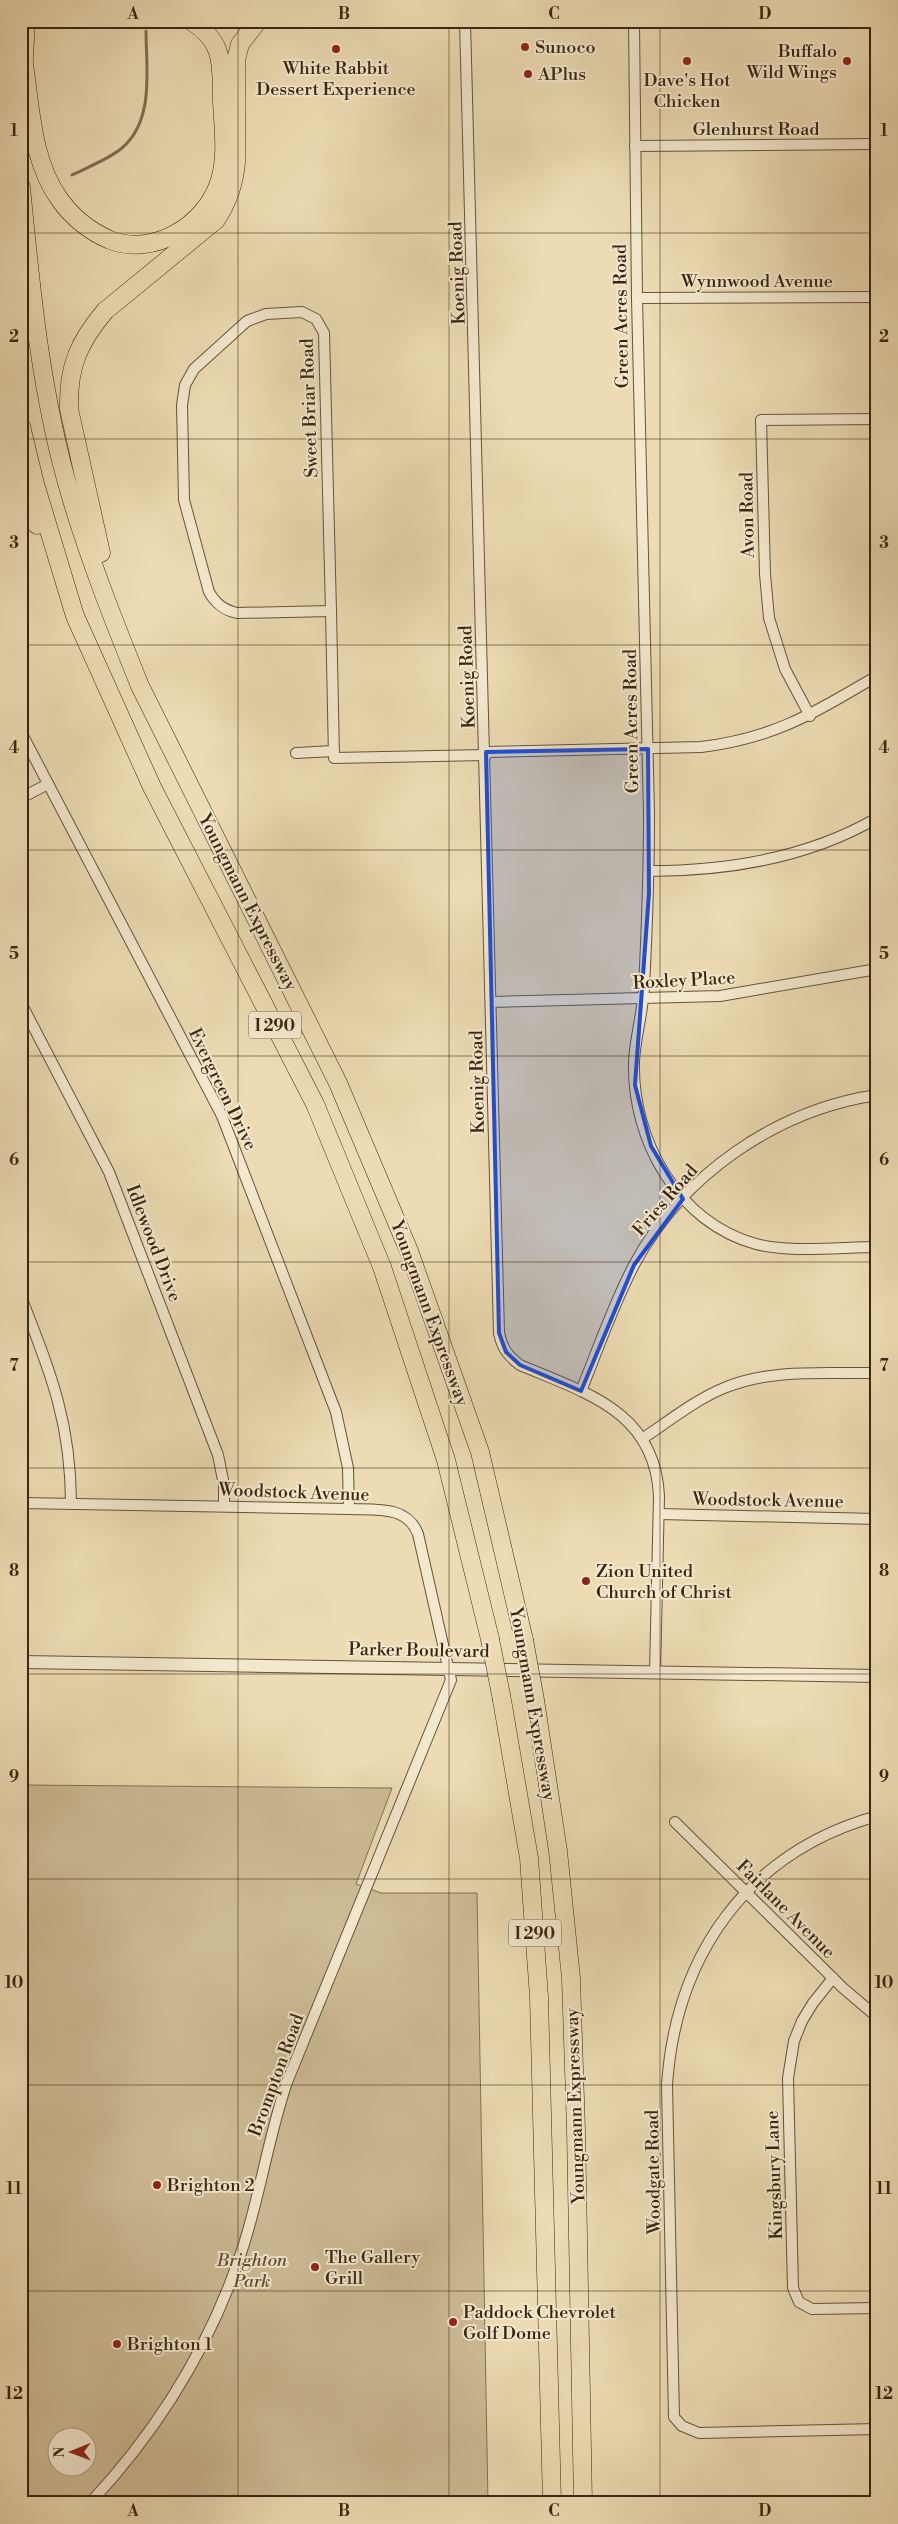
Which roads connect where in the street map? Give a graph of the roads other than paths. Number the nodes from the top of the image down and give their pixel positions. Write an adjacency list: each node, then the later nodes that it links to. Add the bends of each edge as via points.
1 (191, 21): 6 (highway, via 212,37 221,60 224,164 212,199 201,215 180,231 159,240 134,244 111,240 87,228 59,198 36,148)
2 (258, 21): 18 (highway, via 240,44 236,60 236,163 224,208 216,220 105,311 81,344 70,373 69,409)
3 (465, 21): 25 (street, Koenig Road)
4 (634, 21): 9 (street, Green Acres Road)
5 (25, 30): 6 (highway)
6 (24, 65): 7 (highway)
7 (21, 117)
8 (877, 144): 9 (street, Glenhurst Road)
9 (635, 146): 12 (street, Green Acres Road)
10 (21, 187): 18 (highway, Youngmann Expressway / I 290, via 31,296 54,427 71,497)
11 (877, 297): 12 (street, Wynnwood Avenue)
12 (637, 298): 22 (street, Green Acres Road)
13 (877, 419): 20 (street, Avon Road, via 761,420 765,574 770,618 785,669)
14 (21, 426): 17 (highway, Youngmann Expressway / I 290)
15 (21, 486): 17 (highway)
16 (331, 611): 16 (street, Sweet Briar Road, via 324,333 310,314 257,316 240,326 194,369 184,385 186,512 209,592 221,607 238,613); 23 (street, Sweet Briar Road)
17 (75, 616): 59 (highway, Youngmann Expressway / I 290, bridge, via 152,787 315,1104 378,1258 446,1460 490,1639 529,1858 540,1997)
18 (116, 627): 60 (highway, Youngmann Expressway / I 290, bridge, via 140,686 338,1084 409,1251 480,1452 524,1640 558,1851 570,1978)
19 (877, 676): 20 (street)
20 (810, 716): 22 (street, via 757,737 729,744)
21 (21, 732): 26 (street, Evergreen Drive)
22 (648, 749): 25 (street); 29 (street, Green Acres Road)
23 (334, 751): 24 (street); 25 (street, via 334,758)
24 (296, 753)
25 (486, 753): 32 (street, Koenig Road)
26 (48, 784): 27 (street); 44 (street, Evergreen Drive, via 222,1116 336,1412 348,1468)
27 (21, 798)
28 (877, 818): 29 (street, via 822,843 769,860 714,869)
29 (649, 871): 31 (street, Green Acres Road)
30 (877, 969): 31 (street, Roxley Place, via 730,995)
31 (644, 999): 32 (street, Roxley Place); 35 (street, Green Acres Road, via 634,1064 638,1106 660,1165)
32 (491, 1002): 39 (street, Koenig Road, via 499,1333 506,1352 520,1366)
33 (21, 1003): 43 (street, Idlewood Drive, via 109,1172 218,1455)
34 (877, 1095): 35 (street, Fries Road, via 826,1107 770,1131 716,1167)
35 (682, 1199): 36 (street, Green Acres Road, via 723,1231 758,1244 777,1247); 39 (street, Fries Road, via 649,1240 634,1265)
36 (877, 1247)
37 (21, 1297): 42 (street, via 61,1406 70,1460)
38 (877, 1374): 40 (street, via 773,1375 739,1382 702,1399)
39 (581, 1391): 40 (street, via 612,1406 634,1426)
40 (642, 1439): 45 (street, via 658,1477)
41 (21, 1503): 42 (street, Woodstock Avenue)
42 (71, 1504): 43 (street, Woodstock Avenue)
43 (224, 1505): 44 (street, Woodstock Avenue)
44 (348, 1508): 48 (street, Woodstock Avenue, via 401,1514 414,1524)
45 (659, 1514): 46 (street, Woodstock Avenue); 49 (street)
46 (877, 1519)
47 (21, 1662): 48 (street, Parker Boulevard)
48 (448, 1668): 49 (street, Parker Boulevard); 58 (street, Brompton Road, via 451,1680 431,1734 287,2082 269,2141 252,2217 220,2308 174,2394 128,2460)
49 (655, 1673): 50 (street, Parker Boulevard)
50 (877, 1676)
51 (877, 1816): 53 (street, Woodgate Road, via 837,1829 799,1849)
52 (675, 1822): 53 (street, Fairlane Avenue)
53 (746, 1892): 54 (street, Fairlane Avenue); 57 (street, Woodgate Road, via 701,1955 679,2008 669,2056 674,2417 682,2426 699,2433)
54 (833, 1978): 55 (street, Fairlane Avenue); 56 (street, Kingsbury Lane, via 802,2021 788,2071 793,2288 799,2302 812,2309)
55 (877, 2017)
56 (877, 2308)
57 (877, 2429)
58 (90, 2503)
59 (552, 2503)
60 (583, 2503)

